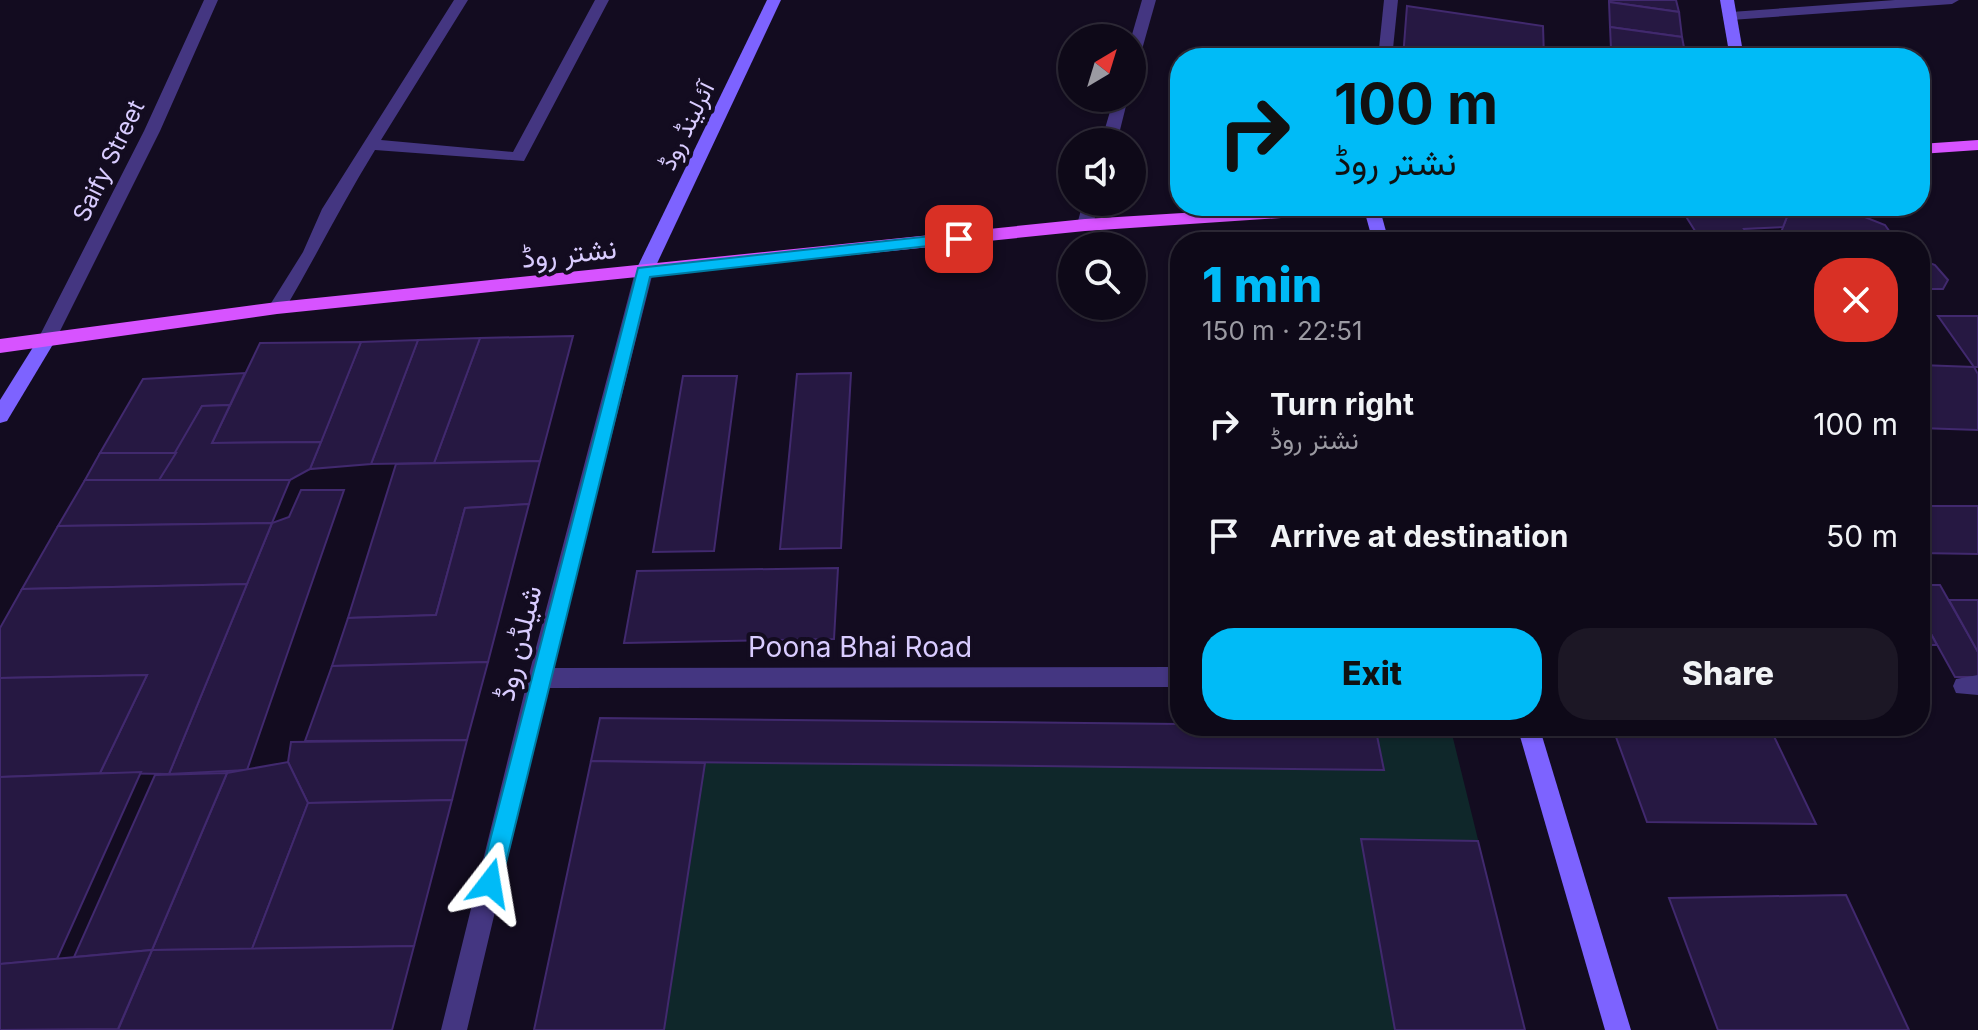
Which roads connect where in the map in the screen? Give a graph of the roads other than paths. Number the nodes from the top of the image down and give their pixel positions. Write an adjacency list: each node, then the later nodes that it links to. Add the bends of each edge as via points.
1 (211, 0): 21 (street, Saify Street)
2 (461, 0): 13 (street)
3 (602, 0): 13 (street, via 518,157)
4 (774, 0): 19 (street, آئرلینڈ روڈ)
5 (1149, 0): 10 (street)
6 (1391, 0): 11 (street)
7 (1727, 0): 9 (street)
8 (1952, 0): 9 (street)
9 (1731, 16): 12 (street)
10 (1142, 24)
11 (1386, 48)
12 (1736, 48)
13 (369, 144): 20 (street)
14 (1978, 145): 15 (main road)
15 (1930, 148)
16 (1087, 216): 18 (street)
17 (1222, 216): 18 (main road, نشتر روڈ)
18 (1085, 225): 19 (main road, نشتر روڈ)
19 (644, 272): 20 (main road, نشتر روڈ); 25 (street, شیلڈن روڈ)
20 (277, 308): 21 (main road, نشتر روڈ)
21 (46, 341): 22 (main road, نشتر روڈ); 23 (street)
22 (0, 346)
23 (0, 416)
24 (1170, 677): 25 (street, Poona Bhai Road)
25 (539, 678): 27 (street, شیلڈن روڈ)
26 (1531, 736): 28 (street)
27 (454, 1030)
28 (1618, 1030)

